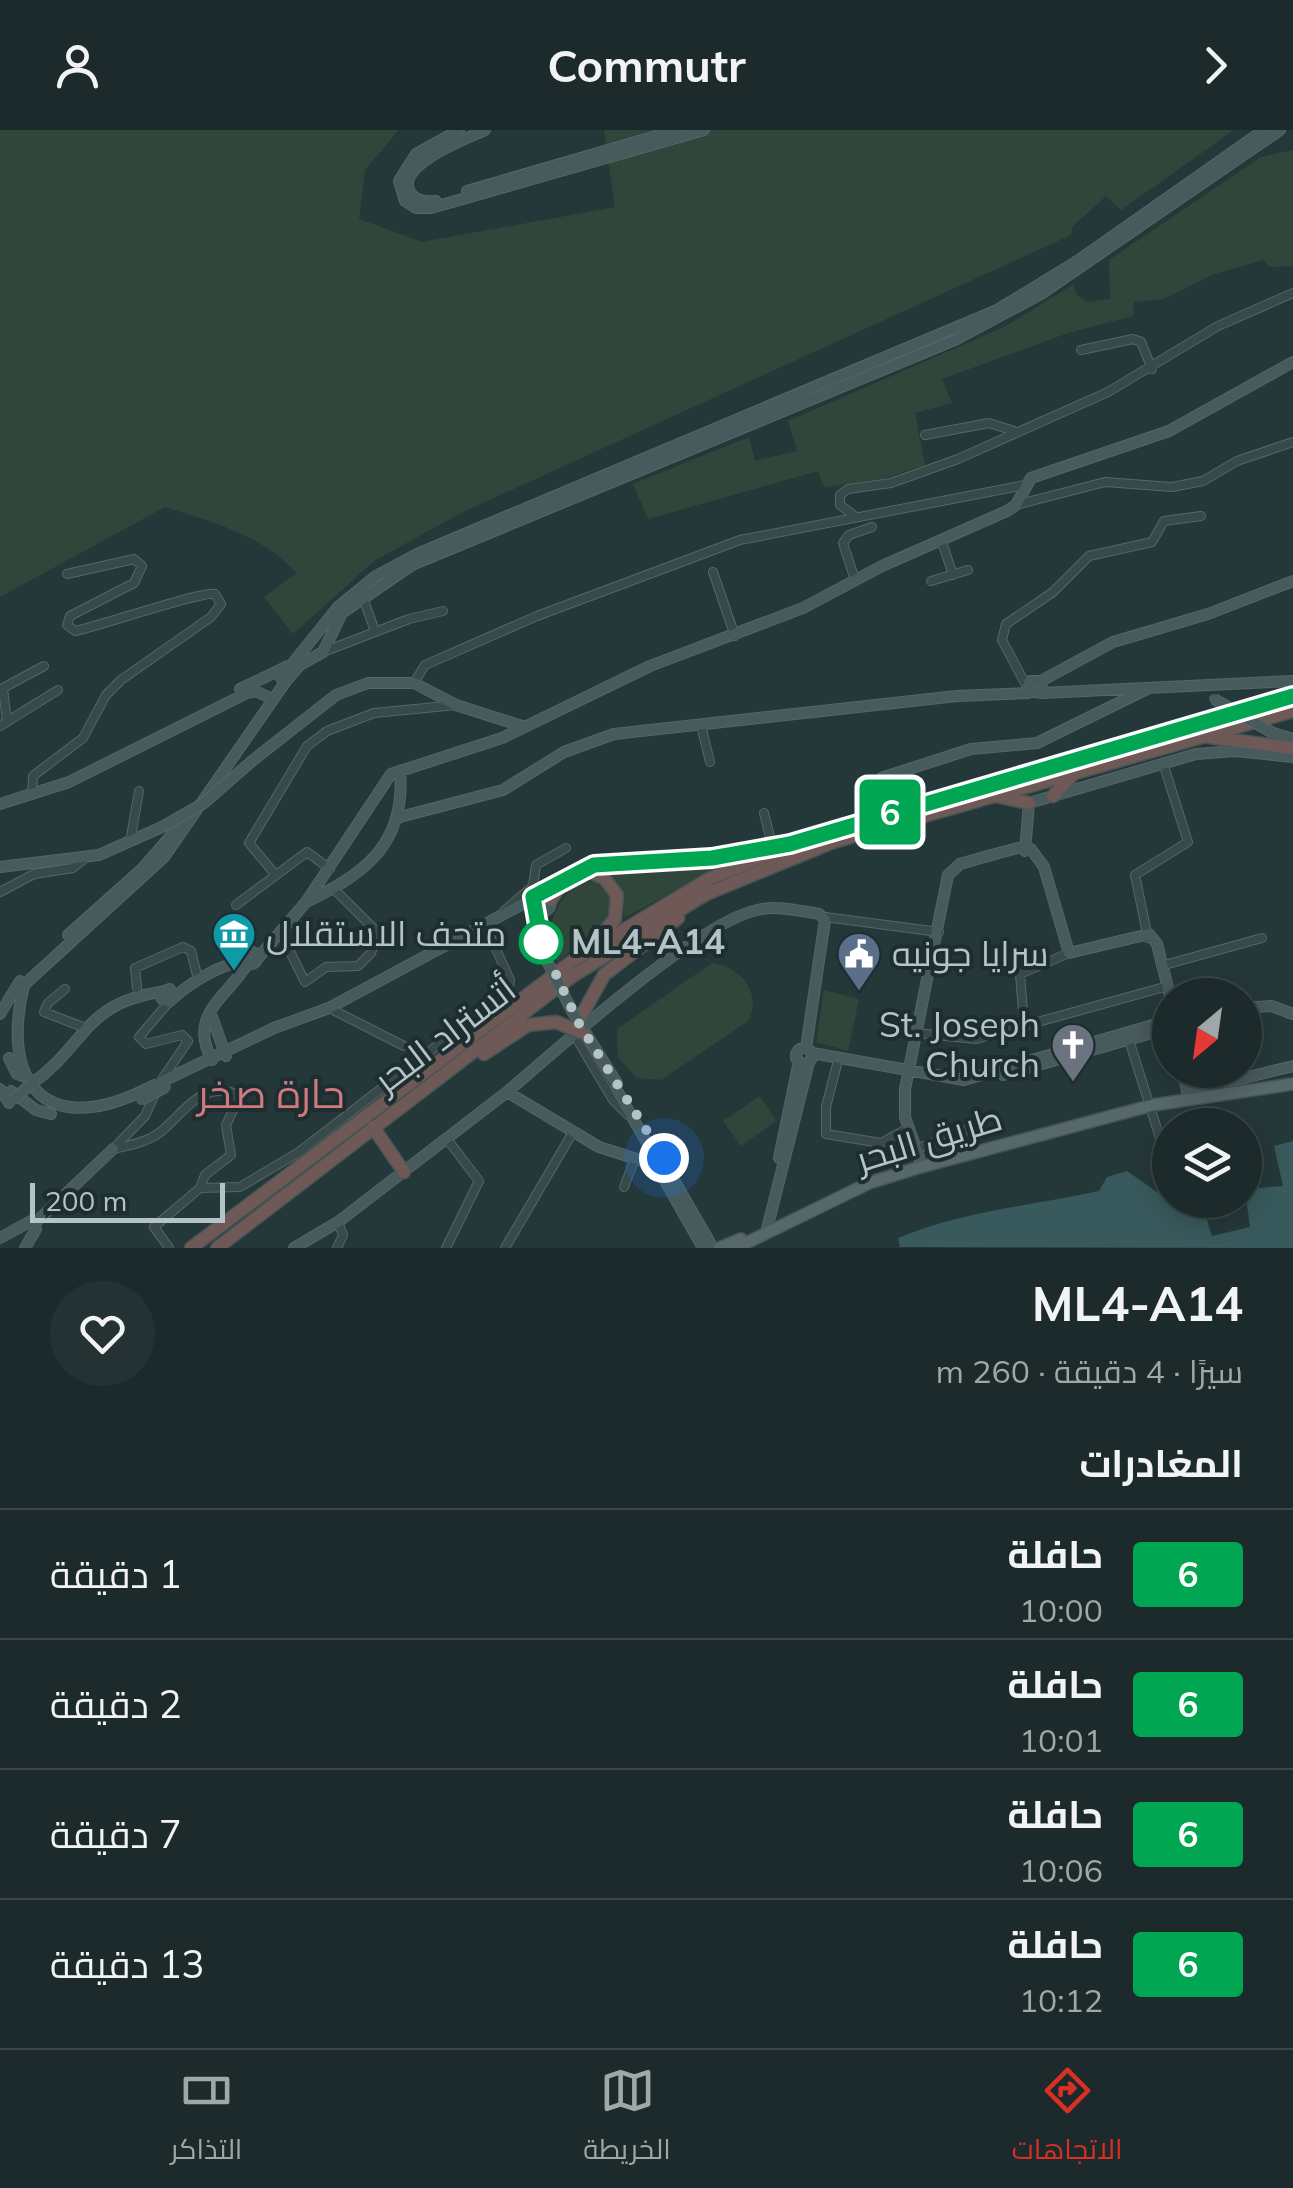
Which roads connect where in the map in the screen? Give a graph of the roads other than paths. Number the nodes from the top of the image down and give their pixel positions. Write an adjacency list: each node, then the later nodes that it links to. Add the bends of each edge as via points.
1 (459, 130): 4 (street, via 408,160 398,181 405,201 431,208)
2 (485, 130): 3 (street, via 414,168 407,186 412,194 433,202)
3 (677, 130)
4 (704, 130)
5 (1264, 130): 30 (street, via 998,310 446,540 361,586)
6 (1280, 130): 27 (street, via 1041,294 973,332 445,550)
7 (1293, 293): 10 (street, via 1218,326)
8 (1081, 350): 10 (street, via 1134,339 1142,342)
9 (1293, 362): 14 (street, via 1170,431 1044,472)
10 (1152, 369): 11 (street)
11 (1014, 431): 12 (street, via 989,423); 16 (street, via 908,478 848,489 840,505)
12 (926, 435)
13 (1293, 442): 15 (street, via 1237,460 1203,481 1172,487 1105,482)
14 (1024, 485): 15 (street); 16 (street)
15 (1016, 505): 19 (street)
16 (856, 516): 37 (street, via 740,540 682,560 425,665)
17 (1201, 516): 40 (street, via 1164,521 1152,542 1090,556 1006,624 1002,640)
18 (872, 527): 24 (street, via 843,543)
19 (942, 542): 23 (street); 24 (street)
20 (968, 570): 23 (street)
21 (713, 572): 31 (street)
22 (66, 574): 59 (street, via 119,560 142,566 134,583 70,616 67,625 74,631 203,593 215,594 221,604 113,687 84,738 33,776)
23 (953, 575): 26 (street)
24 (855, 580): 31 (street)
25 (1293, 581): 39 (street, via 1113,642)
26 (931, 582)
27 (362, 596): 29 (street); 32 (street, via 336,618)
28 (443, 611): 29 (street)
29 (375, 631): 33 (street)
30 (314, 632): 32 (street); 34 (street)
31 (734, 636): 50 (street, via 650,666)
32 (328, 639): 33 (street)
33 (323, 652): 94 (street, via 286,681 147,877)
34 (289, 665): 44 (street); 47 (street)
35 (44, 666): 48 (street, via 2,688)
36 (1293, 681): 38 (street)
37 (414, 684): 45 (street); 67 (street, bridge, via 350,688 310,713 204,803)
38 (1188, 686): 41 (street); 52 (street, bridge)
39 (1041, 687): 40 (street); 41 (street)
40 (1027, 689): 49 (street)
41 (1147, 689): 65 (street, via 1037,744 971,749 881,778 876,788)
42 (58, 690): 48 (street)
43 (1293, 696): 65 (highway, أتستراد البحر)
44 (268, 698): 47 (street, via 253,691); 106 (street, via 160,850 28,971)
45 (456, 704): 50 (street); 76 (street, via 358,716 311,742 249,843)
46 (1293, 711): 51 (highway, أتستراد البحر)
47 (202, 713): 59 (street)
48 (3, 724)
49 (701, 725): 54 (street); 66 (street, via 591,741 502,790)
50 (525, 727): 56 (street)
51 (1207, 736): 52 (highway); 57 (highway, أتستراد البحر)
52 (1292, 740)
53 (1293, 757): 55 (street, via 1210,752)
54 (710, 762)
55 (1164, 763): 61 (street); 87 (street, via 1188,842 1135,875)
56 (400, 771): 66 (street); 74 (street, via 381,785)
57 (1074, 772): 60 (highway, أتستراد البحر); 61 (highway)
58 (139, 791): 67 (street)
59 (32, 795): 63 (street)
60 (993, 796): 62 (highway); 79 (highway, أتستراد البحر, via 816,848)
61 (1053, 796): 62 (street)
62 (1030, 803): 71 (street)
63 (0, 804)
64 (764, 814): 69 (street)
65 (882, 814): 68 (highway, أتستراد البحر)
66 (400, 817): 77 (street, via 372,859)
67 (130, 842): 72 (street)
68 (790, 844): 69 (highway); 91 (highway, أتستراد البحر, via 672,898)
69 (772, 845): 75 (highway, via 744,854 695,852)
70 (566, 848): 82 (street, via 536,864 533,886)
71 (1025, 849): 86 (street, via 953,873); 89 (street, via 1040,868)
72 (84, 858): 73 (street); 78 (street, via 73,868 34,874)
73 (0, 867)
74 (330, 869): 76 (street, via 308,852); 77 (street)
75 (583, 869): 80 (highway); 91 (highway, via 610,883 618,909 613,924)
76 (274, 873): 81 (street)
77 (327, 888): 85 (street); 96 (street, via 376,928 377,942 358,966 326,967)
78 (0, 892)
79 (706, 894): 111 (highway, via 597,982); 132 (highway, أتستراد البحر, via 592,961)
80 (539, 903): 82 (street); 111 (street, bridge, via 546,959)
81 (236, 905)
82 (505, 914): 84 (street)
83 (825, 917): 86 (street); 111 (street, via 772,908 738,917); 120 (street)
84 (485, 925): 104 (street); 139 (street, via 510,980 508,991)
85 (279, 932): 90 (street); 96 (street)
86 (936, 932): 113 (street)
87 (1147, 936): 89 (street); 92 (street)
88 (1262, 938): 92 (street)
89 (1067, 955): 108 (street, via 1020,974)
90 (250, 958): 93 (street); 101 (street); 114 (street, via 214,1011); 121 (street, via 210,1007)
91 (574, 960): 139 (highway, أتستراد البحر)
92 (1160, 966): 95 (street)
93 (197, 975): 97 (street, via 191,951 183,947 135,968); 101 (street)
94 (32, 978): 106 (street); 126 (street, via 7,1039 12,1068)
95 (1164, 978)
96 (305, 982): 99 (street)
97 (137, 988)
98 (66, 990): 110 (street, via 44,1012)
99 (296, 994)
100 (1152, 994): 108 (street)
101 (166, 995): 110 (street, via 117,1004); 145 (street, via 140,1031 141,1042 182,1035 187,1047 167,1068 144,1116)
102 (1262, 1000): 105 (street)
103 (1262, 1007): 105 (street)
104 (330, 1008): 107 (street); 117 (street)
105 (1293, 1011)
106 (2, 1019)
107 (290, 1024): 116 (street); 119 (street)
108 (1024, 1024): 113 (street, via 969,1040)
109 (1152, 1024): 125 (street, via 972,1079)
110 (83, 1027): 126 (street, via 58,1063)
111 (579, 1029): 128 (street, bridge); 131 (street); 132 (highway, bridge, via 556,1022 528,1026); 138 (street, via 613,1100)
112 (1152, 1033): 115 (street)
113 (919, 1034): 125 (street)
114 (218, 1039): 116 (street); 119 (street)
115 (1129, 1040): 125 (street, via 974,1084); 136 (street)
116 (239, 1044): 119 (street)
117 (404, 1046)
118 (2, 1052): 134 (street, via 14,1084 56,1110 93,1110)
119 (226, 1053): 121 (street)
120 (806, 1055): 122 (street); 125 (street); 155 (street)
121 (207, 1057): 134 (street, bridge)
122 (837, 1064): 125 (street); 141 (street, via 826,1134 881,1143)
123 (1293, 1066): 133 (street, طريق البحر)
124 (0, 1073): 134 (street, via 24,1103 60,1116 105,1114)
125 (911, 1075): 141 (street, via 904,1104)
126 (34, 1082): 135 (street, bridge)
127 (1293, 1084): 133 (main road, طريق البحر)
128 (617, 1087): 138 (street); 146 (street)
129 (0, 1088): 135 (street)
130 (1187, 1088): 133 (street)
131 (507, 1092): 142 (street); 143 (street)
132 (418, 1094): 139 (highway, أتستراد البحر)
133 (1188, 1095): 136 (main road, طريق البحر)
134 (139, 1096)
135 (7, 1104)
136 (1153, 1105): 137 (street); 149 (main road, طريق البحر)
137 (1154, 1108)
138 (633, 1119): 146 (street)
139 (363, 1120): 147 (highway, أتستراد البحر); 150 (highway); 160 (highway, أتستراد البحر)
140 (982, 1124): 144 (street)
141 (910, 1127): 144 (street)
142 (572, 1132): 148 (street); 164 (street)
143 (447, 1139): 150 (street); 163 (street, via 478,1182)
144 (917, 1144): 149 (street)
145 (113, 1149): 152 (street, via 160,1133 190,1101 231,1091 235,1102 226,1130 232,1151 205,1174); 154 (street)
146 (653, 1156): 148 (street); 165 (street); 166 (street)
147 (302, 1158): 152 (street, via 240,1188); 159 (highway, أتستراد البحر)
148 (630, 1160): 151 (street)
149 (924, 1166): 155 (main road, طريق البحر, via 868,1183)
150 (404, 1172): 153 (street)
151 (624, 1187)
152 (200, 1188): 158 (street, via 156,1222)
153 (338, 1222): 161 (street); 162 (street)
154 (35, 1223): 156 (street); 157 (street)
155 (766, 1230): 166 (main road, طريق البحر); 167 (main road, طريق البحر)
156 (0, 1238)
157 (26, 1248)
158 (169, 1248)
159 (191, 1248)
160 (218, 1248)
161 (294, 1248)
162 (337, 1248)
163 (446, 1248)
164 (505, 1248)
165 (703, 1248)
166 (716, 1248)
167 (736, 1248)

